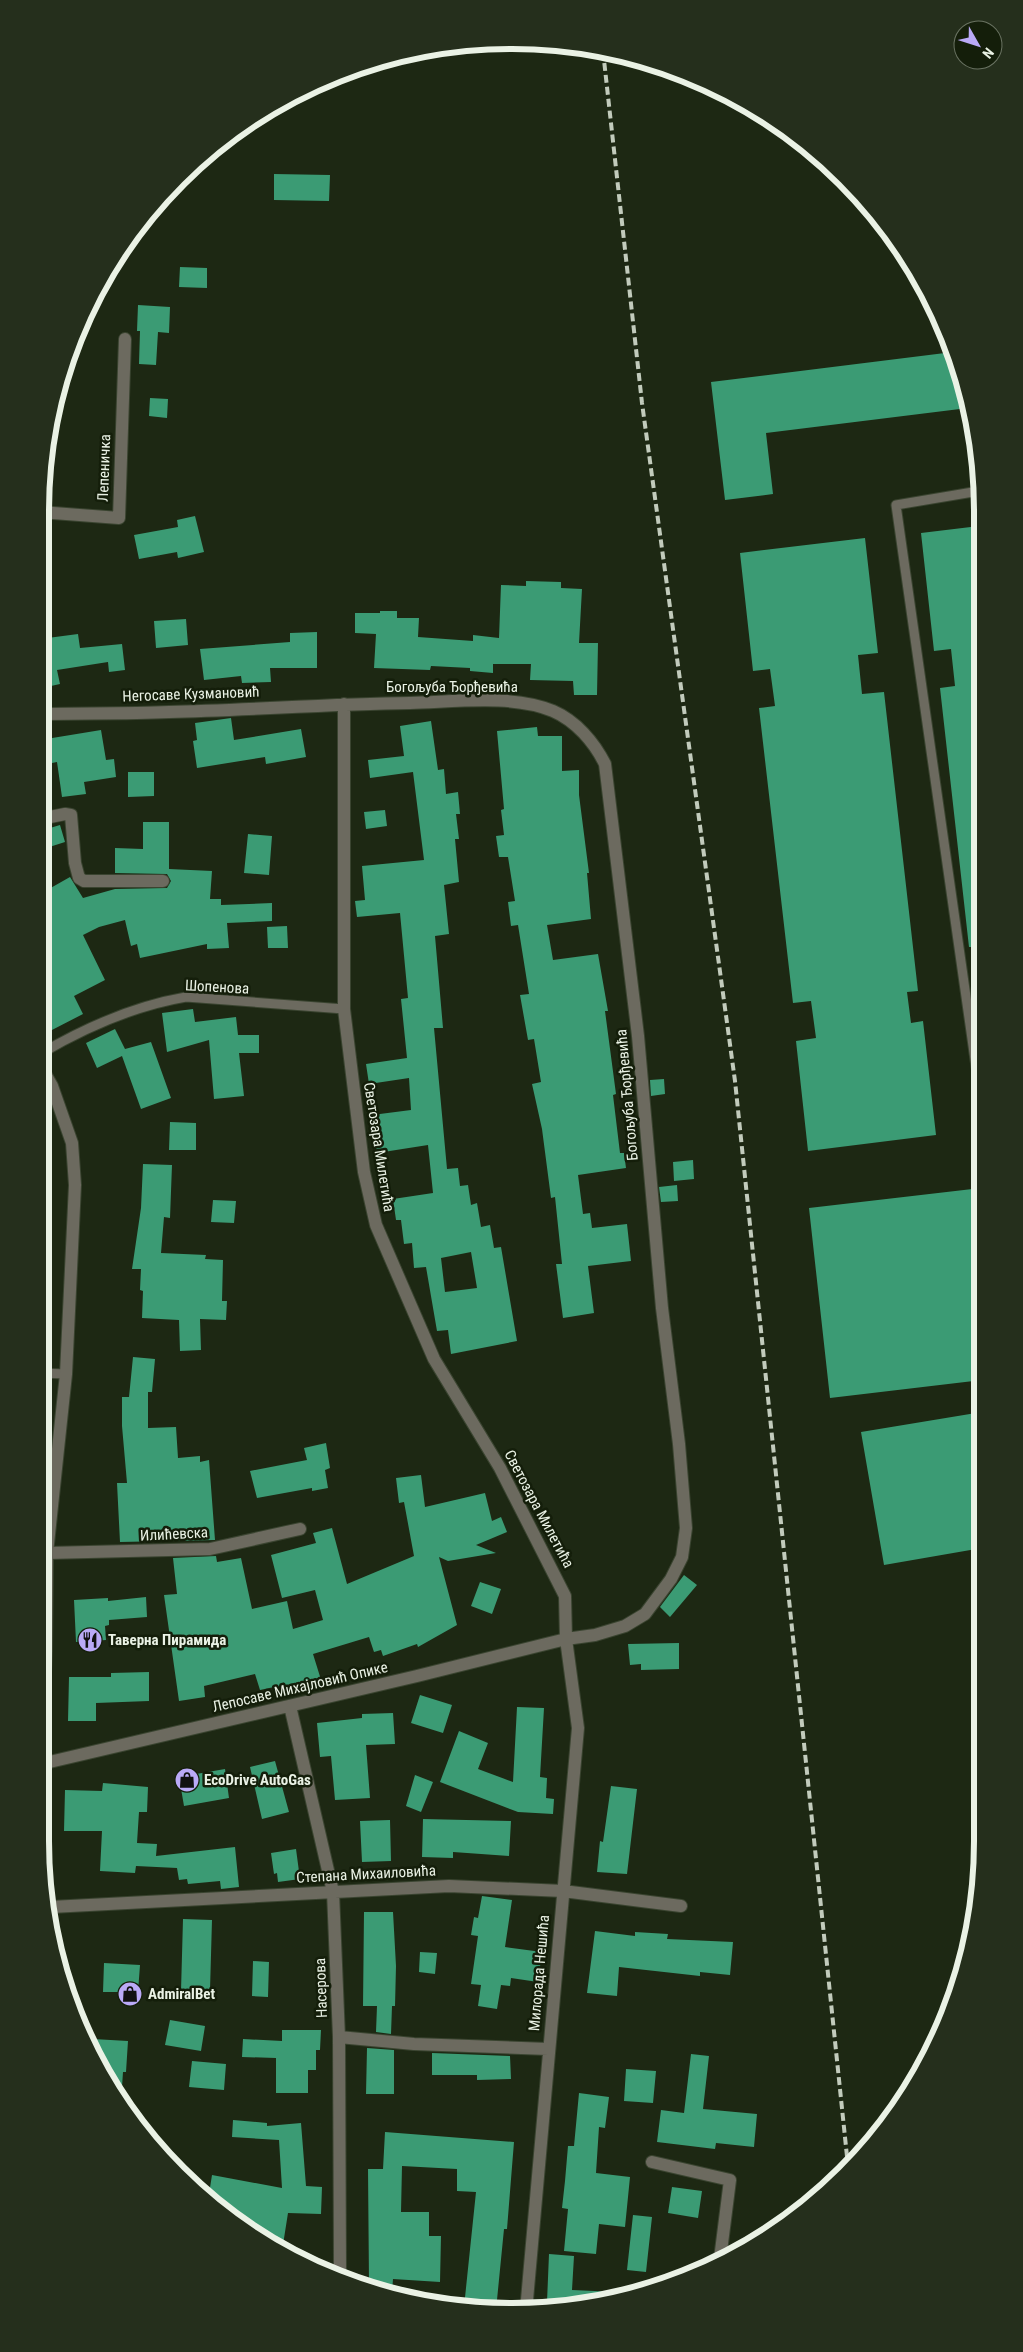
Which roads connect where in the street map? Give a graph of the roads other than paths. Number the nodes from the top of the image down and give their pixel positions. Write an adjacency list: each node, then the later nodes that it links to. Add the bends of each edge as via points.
1 (125, 339): 3 (street, Лепеничка, via 119,518)
2 (973, 492): 10 (lane, via 896,505)
3 (49, 513)
4 (344, 704): 5 (street, Негосаве Кузмановић); 8 (street, Светозара Милетића); 17 (street, Богољуба Ђорђевића, via 498,701 528,704 554,712 581,730 597,748 605,764 638,1036 662,1308 686,1528 682,1557 671,1579 645,1614 625,1626)
5 (49, 714)
6 (49, 817): 7 (street, via 71,815 75,863 79,878 84,881)
7 (163, 881)
8 (344, 1008): 9 (lane, Шопенова, via 186,997 116,1015); 17 (street, Светозара Милетића, via 364,1172 376,1225 434,1359 500,1468 565,1596)
9 (49, 1049)
10 (974, 1053)
11 (49, 1081): 13 (street, via 72,1143 75,1185)
12 (49, 1373): 13 (lane)
13 (66, 1374): 15 (street)
14 (300, 1529): 16 (street, Илићевска, via 210,1549)
15 (49, 1534)
16 (49, 1553)
17 (566, 1639): 18 (street, Лепосаве Михајловић Опике); 20 (street, Милорада Нешића, via 578,1728)
18 (290, 1706): 19 (street, Лепосаве Михајловић Опике); 21 (street, Насерова)
19 (49, 1762)
20 (562, 1891): 21 (street, Степана Михаиловића, via 449,1886); 22 (street, Степана Михаиловића); 25 (street, Милорада Нешића)
21 (333, 1892): 23 (street, Степана Михаиловића); 24 (street, Насерова)
22 (681, 1906)
23 (54, 1907)
24 (339, 2037): 25 (street, via 414,2044); 28 (street, Насерова)
25 (548, 2049): 29 (street, Милорада Нешића)
26 (652, 2162): 27 (street, via 730,2180)
27 (721, 2253)
28 (340, 2270)
29 (527, 2303)

